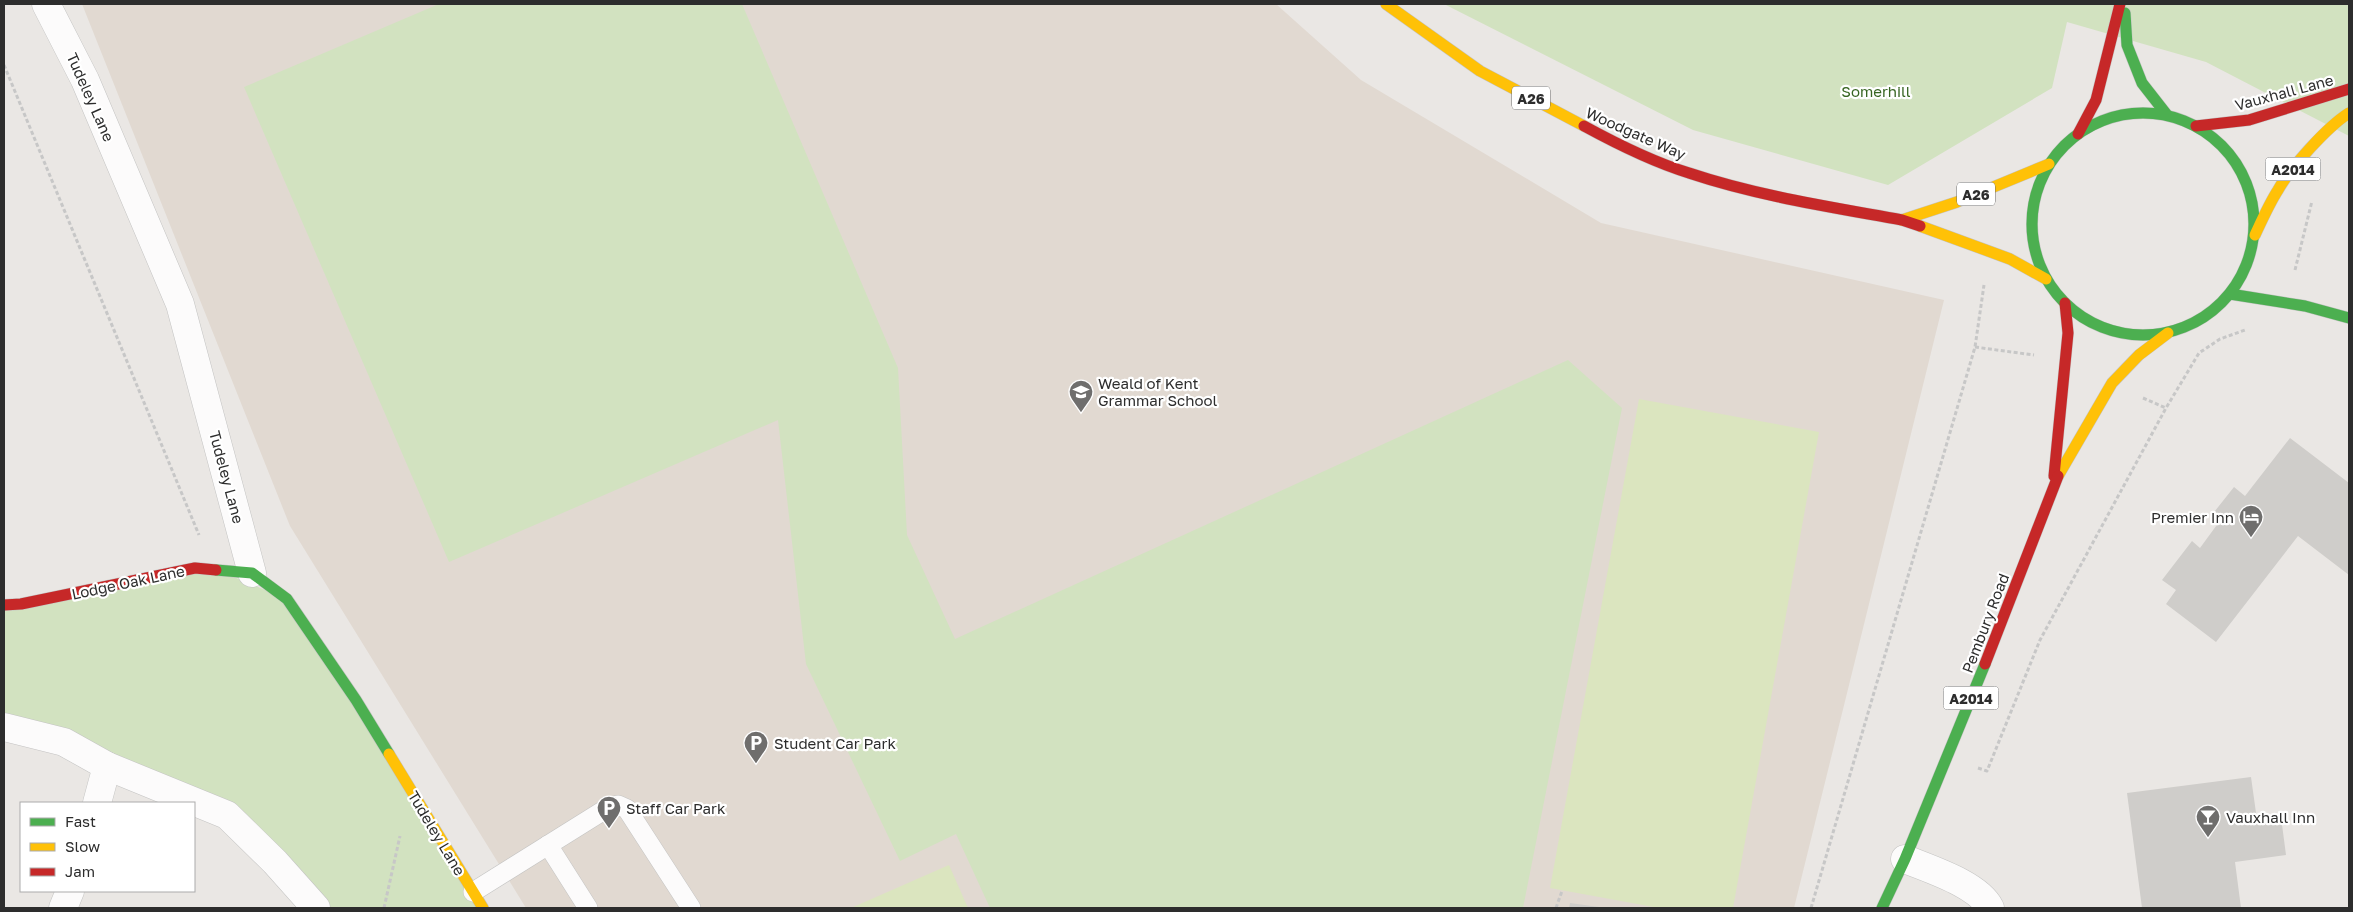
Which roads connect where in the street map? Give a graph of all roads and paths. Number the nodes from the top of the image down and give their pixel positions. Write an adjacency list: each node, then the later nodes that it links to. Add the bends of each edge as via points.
1 (46, 4): 24 (street, Tudeley Lane, via 85,80 180,304)
2 (1386, 4): 12 (main road, Woodgate Way / A26, via 1480,71 1606,138 1688,173 1780,197)
3 (2122, 4): 7 (main road, via 2127,46 2142,83); 9 (main road, via 2096,100)
4 (4, 65): 23 (path)
5 (2349, 89): 8 (main road, Vauxhall Lane, via 2249,120)
6 (2349, 113): 13 (main road, A2014, via 2302,158 2278,189)
7 (2167, 115): 8 (main road); 9 (main road, via 2121,115)
8 (2196, 126): 13 (main road, via 2222,146 2242,173 2253,204)
9 (2078, 134): 10 (main road)
10 (2049, 164): 12 (main road, Woodgate Way / A26, via 1957,202); 16 (main road, via 2037,191 2032,221 2035,251)
11 (2316, 192): 15 (path)
12 (1902, 220): 14 (main road, Woodgate Way / A26)
13 (2254, 238): 17 (main road, via 2246,267)
14 (1991, 253): 16 (main road, Woodgate Way / A26, via 2027,266); 43 (path, via 1975,348)
15 (2294, 271)
16 (2046, 279): 18 (main road)
17 (2230, 294): 19 (main road, via 2283,300); 21 (main road, via 2202,319)
18 (2065, 304): 21 (main road, via 2086,321 2112,332 2140,336); 22 (main road, Pembury Road / A2014, via 2068,333)
19 (2349, 318)
20 (2252, 330): 28 (path, via 2220,338 2199,353 2189,369 2040,640)
21 (2168, 333): 22 (main road, Pembury Road / A2014, via 2139,355 2112,383)
22 (2053, 485): 32 (main road, Pembury Road / A2014, via 2000,628)
23 (212, 568): 24 (main road, Lodge Oak Lane); 25 (main road, Lodge Oak Lane, via 194,568 21,604)
24 (252, 573): 29 (main road, Tudeley Lane, via 287,599 356,700)
25 (4, 604)
26 (4, 727): 27 (street, via 64,742)
27 (108, 766): 30 (street); 37 (street, via 227,815)
28 (1987, 772)
29 (411, 790): 35 (main road, Tudeley Lane); 38 (path)
30 (97, 802)
31 (548, 845): 35 (lane); 40 (lane); 41 (lane, via 618,805 627,809)
32 (1905, 859): 44 (main road, Pembury Road / A2014); 45 (street, via 1960,882 1987,902)
33 (1562, 891): 42 (path)
34 (70, 892): 36 (street)
35 (473, 892): 39 (main road, Tudeley Lane)
36 (63, 908)
37 (316, 908)
38 (384, 908)
39 (483, 908)
40 (588, 908)
41 (691, 908)
42 (1556, 908)
43 (1811, 908)
44 (1882, 908)
45 (1990, 908)

